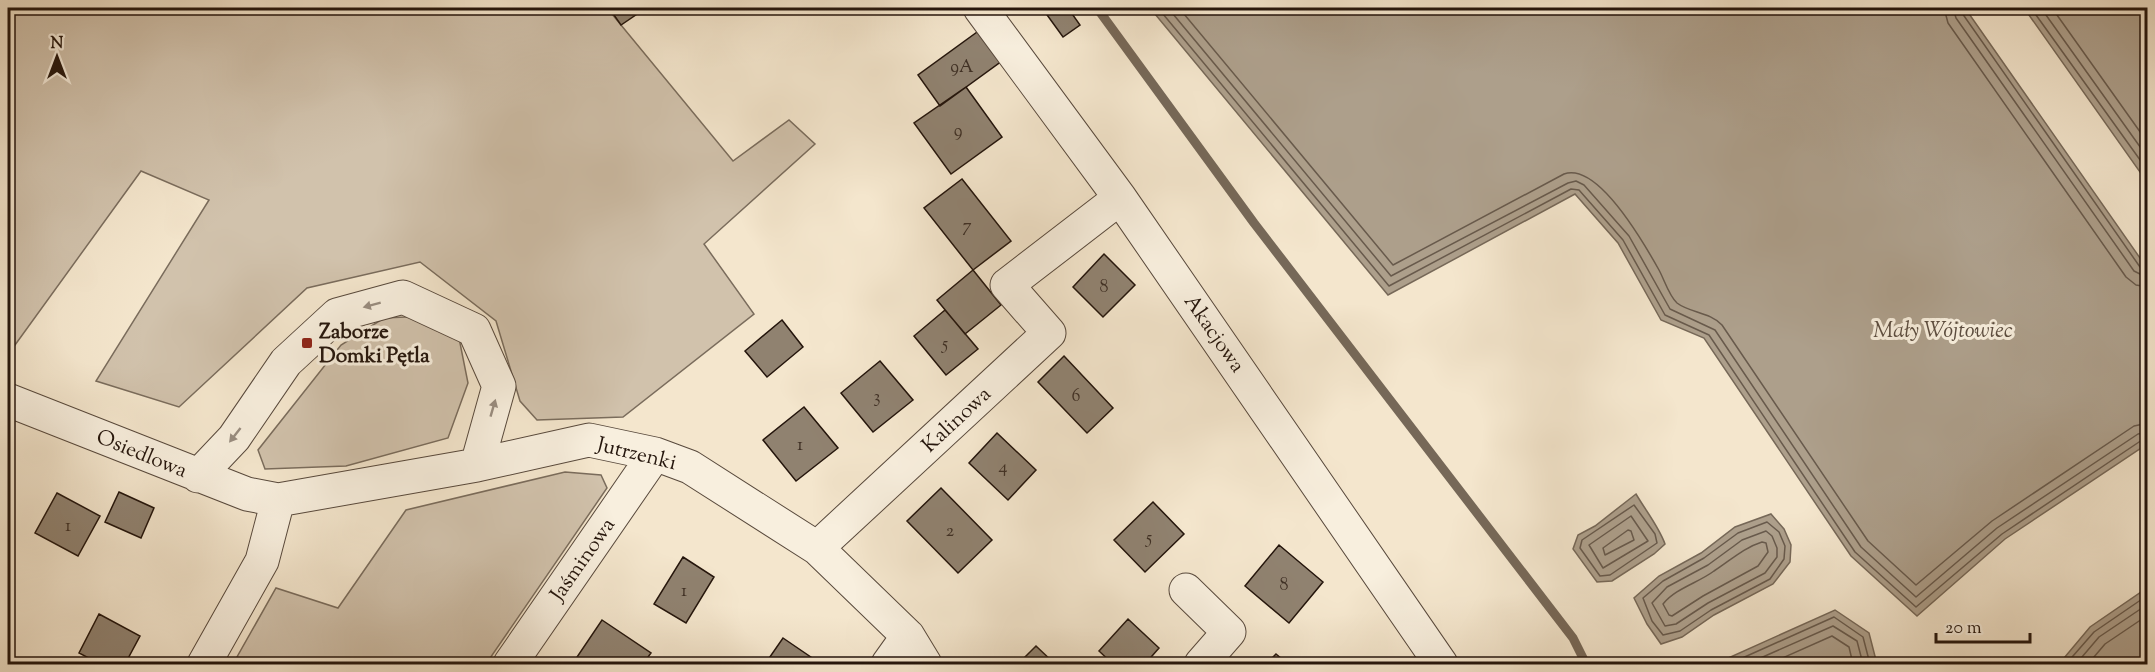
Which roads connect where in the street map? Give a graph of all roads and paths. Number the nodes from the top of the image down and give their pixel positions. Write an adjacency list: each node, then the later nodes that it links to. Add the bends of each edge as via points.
1 (980, 8): 2 (street, Akacjowa)
2 (1120, 198): 8 (street, Kalinowa, via 1007,285 1049,333); 16 (street, Akacjowa)
3 (8, 400): 6 (street, Osiedlowa)
4 (655, 454): 5 (street, Jutrzenki, via 589,440); 8 (street, Jutrzenki, via 690,467); 12 (street, Jaśminowa)
5 (477, 465): 6 (street, one-way to 6, via 499,386 474,330 403,297 337,315 286,362 234,438); 7 (street, Jutrzenki)
6 (198, 476): 7 (street, Osiedlowa, via 247,494)
7 (278, 500): 11 (street, via 262,561)
8 (817, 548): 10 (street, Jutrzenki)
9 (1186, 590): 15 (street, via 1229,632)
10 (908, 636): 13 (street); 14 (street, Jutrzenki)
11 (204, 664)
12 (510, 664)
13 (888, 664)
14 (926, 664)
15 (1201, 664)
16 (1441, 664)

